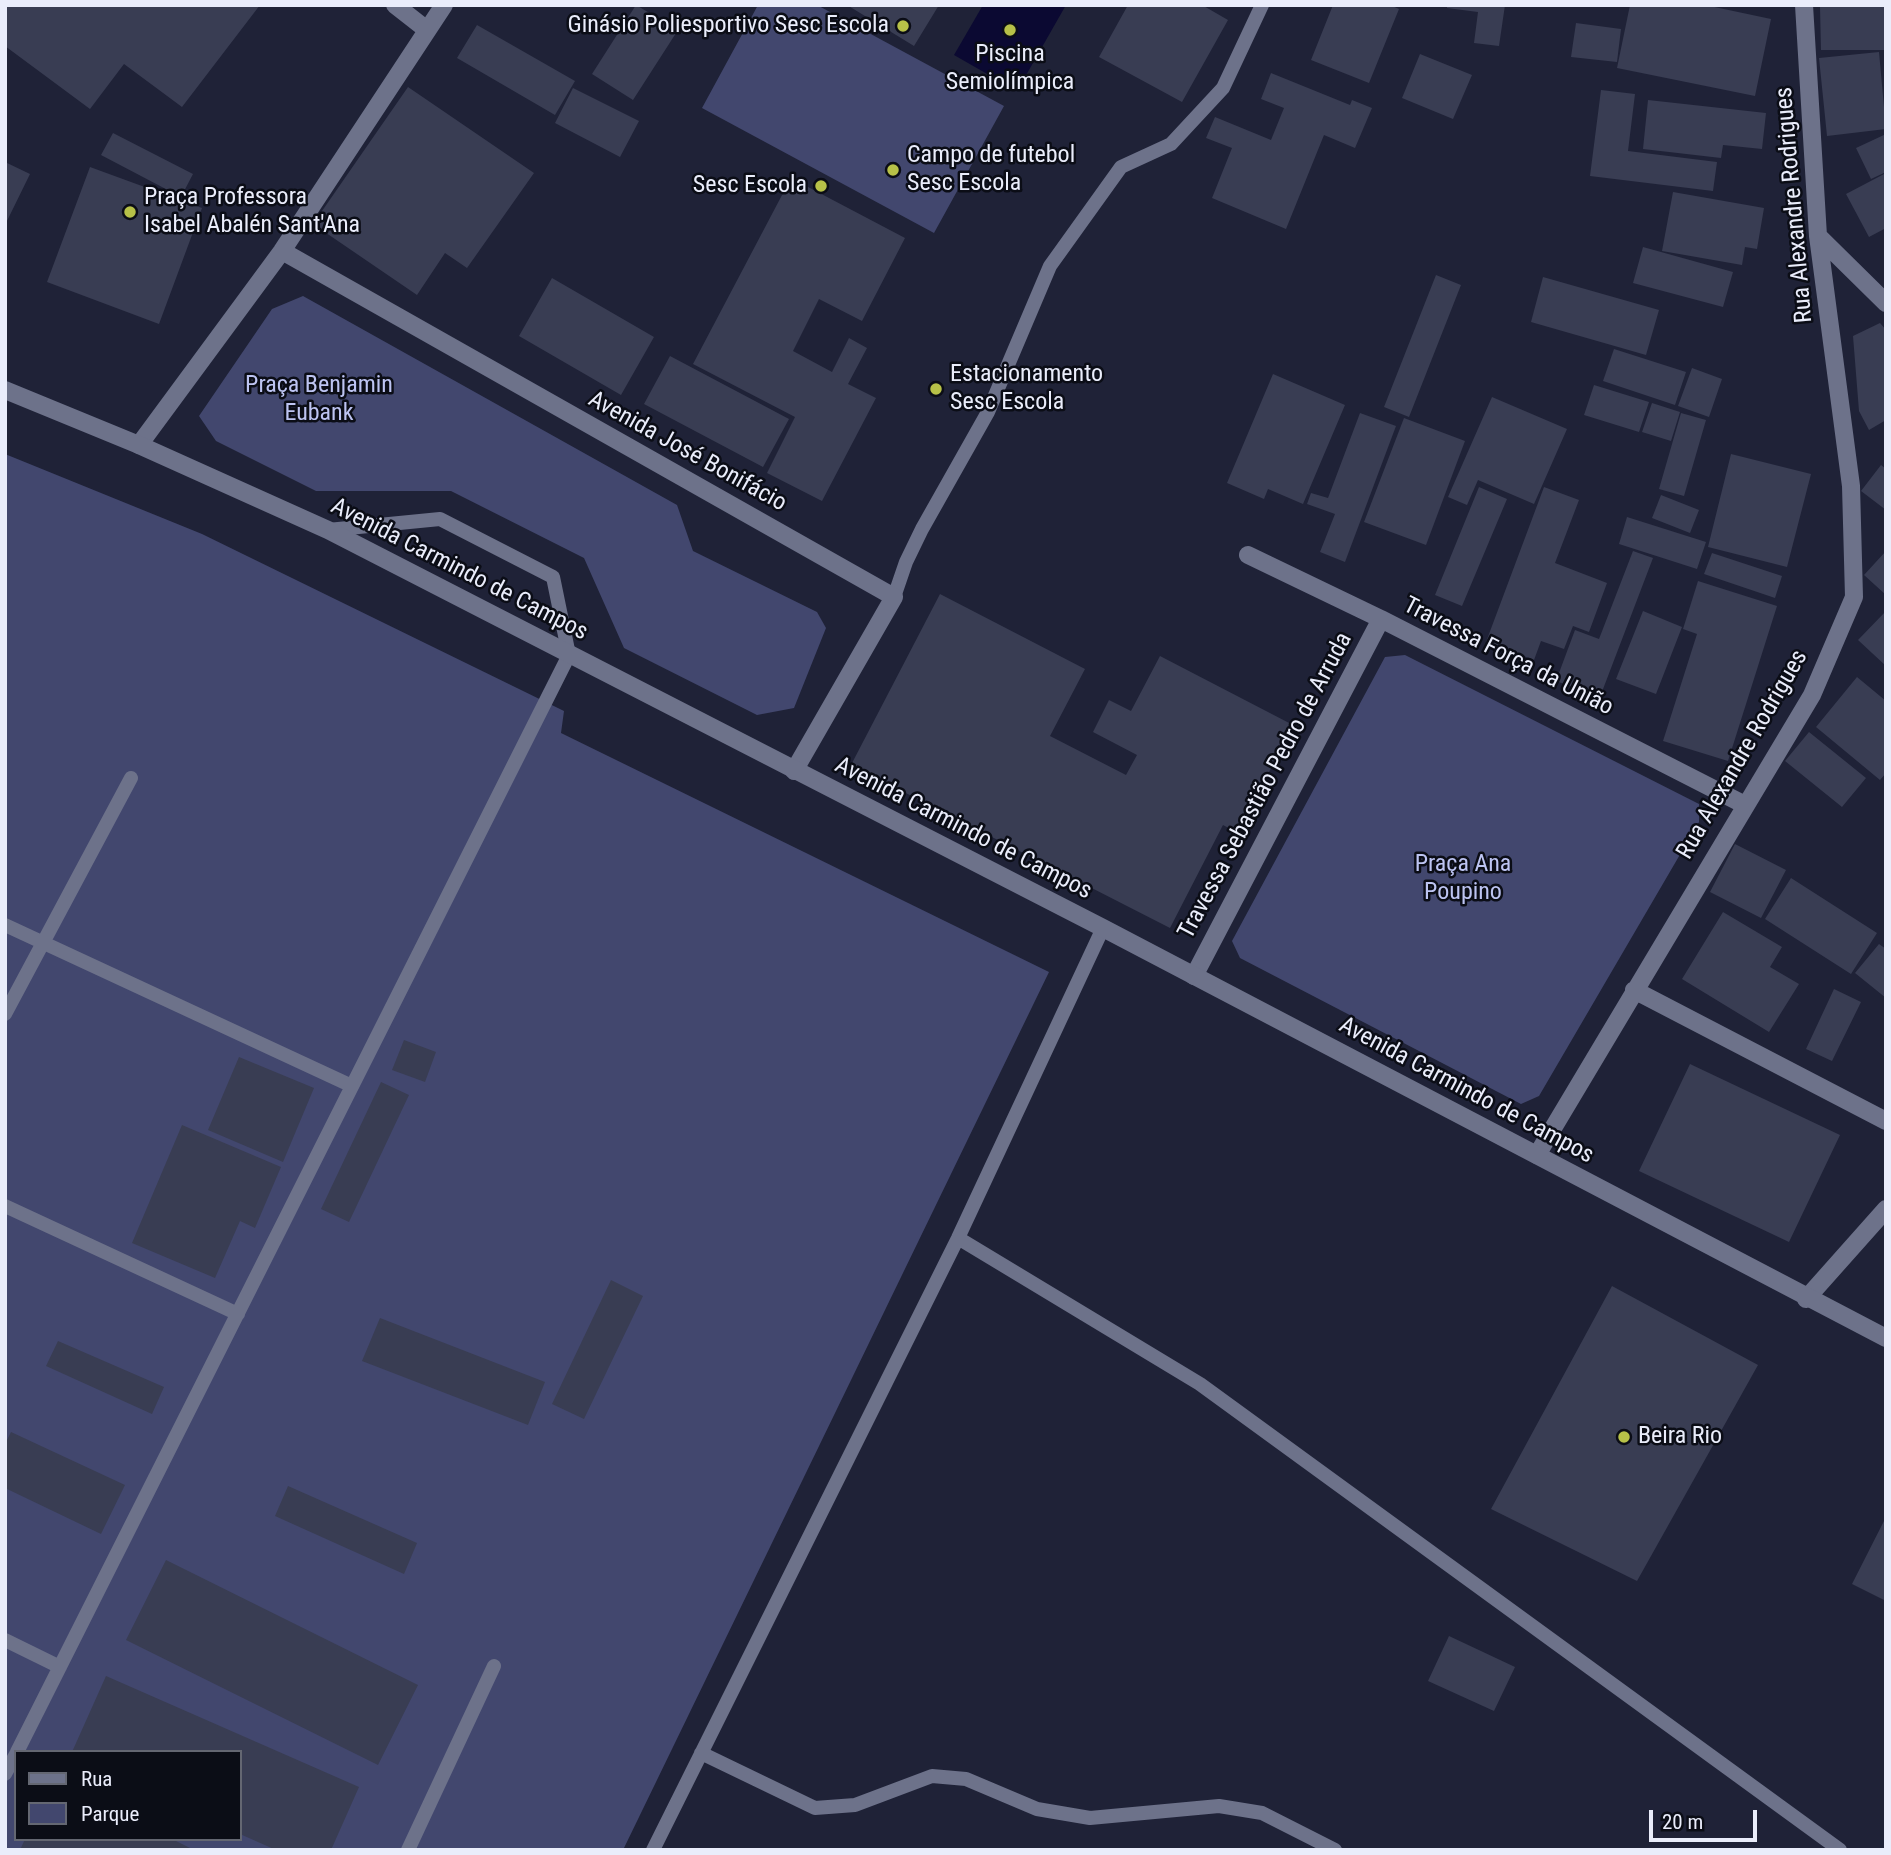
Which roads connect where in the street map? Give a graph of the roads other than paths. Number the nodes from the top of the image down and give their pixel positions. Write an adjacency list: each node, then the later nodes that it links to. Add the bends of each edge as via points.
1 (395, 5): 5 (street)
2 (444, 5): 5 (street)
3 (1262, 5): 13 (lane, via 1223,88 1171,144 1121,167 1050,266 988,412 922,529)
4 (1804, 5): 6 (street, Rua Alexandre Rodrigues)
5 (427, 30): 7 (street)
6 (1818, 236): 8 (street); 18 (street, Rua Alexandre Rodrigues, via 1851,486 1854,597 1812,695)
7 (282, 251): 10 (street); 13 (street, Avenida José Bonifácio)
8 (1886, 303)
9 (5, 390): 10 (street, Avenida Carmindo de Campos)
10 (139, 445): 11 (street, Avenida Carmindo de Campos)
11 (328, 530): 15 (street, Avenida Carmindo de Campos); 15 (lane, via 440,519 542,571 553,577)
12 (1248, 555): 14 (street, Travessa Força da União)
13 (894, 597): 16 (street)
14 (1381, 619): 18 (street, Travessa Força da União); 22 (street, Travessa Sebastião Pedro de Arruda)
15 (569, 655): 16 (street, Avenida Carmindo de Campos); 25 (lane)
16 (794, 771): 20 (street, Avenida Carmindo de Campos)
17 (131, 778): 21 (lane)
18 (1745, 805): 23 (street, Rua Alexandre Rodrigues)
19 (5, 925): 21 (lane)
20 (1103, 928): 22 (street, Avenida Carmindo de Campos); 30 (lane)
21 (43, 942): 24 (lane); 25 (lane)
22 (1194, 976): 27 (street, Avenida Carmindo de Campos)
23 (1633, 990): 26 (street); 27 (street, Rua Alexandre Rodrigues)
24 (5, 1014)
25 (352, 1086): 32 (lane)
26 (1886, 1121)
27 (1536, 1155): 31 (street, Avenida Carmindo de Campos)
28 (5, 1206): 32 (lane)
29 (1886, 1209): 31 (street)
30 (958, 1238): 38 (lane); 44 (lane, via 1200,1384)
31 (1807, 1299): 33 (street, Avenida Carmindo de Campos)
32 (237, 1314): 36 (lane)
33 (1886, 1338)
34 (5, 1640): 36 (lane)
35 (494, 1666): 41 (lane)
36 (60, 1667): 37 (lane)
37 (18, 1750)
38 (701, 1753): 42 (lane); 43 (lane, via 815,1808 855,1805 932,1776 965,1779 1037,1809 1090,1818 1219,1806 1262,1813)
39 (14, 1757): 40 (lane)
40 (5, 1774)
41 (408, 1850)
42 (653, 1850)
43 (1335, 1850)
44 (1840, 1850)

